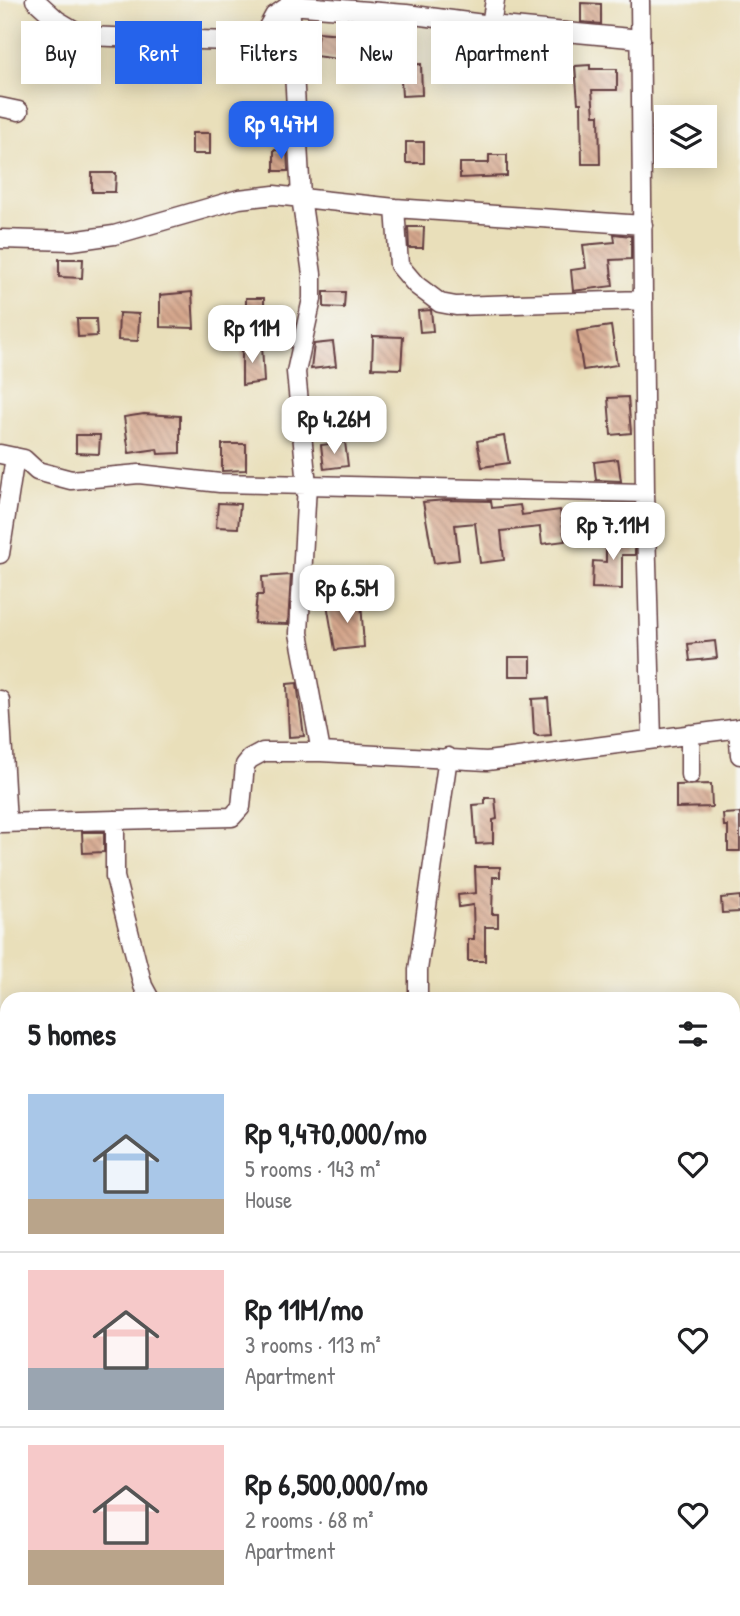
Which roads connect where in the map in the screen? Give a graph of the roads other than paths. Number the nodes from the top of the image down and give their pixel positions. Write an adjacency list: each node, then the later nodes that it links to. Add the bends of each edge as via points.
1 (35, 0): 4 (street, via 84,36 229,41 263,36 274,16)
2 (495, 0): 7 (street)
3 (640, 0): 9 (street)
4 (290, 3): 5 (street); 12 (street)
5 (331, 4): 6 (street)
6 (456, 21)
7 (492, 21)
8 (573, 33): 9 (street)
9 (641, 39): 14 (street)
10 (0, 107): 11 (street)
11 (19, 111)
12 (301, 197): 13 (street); 15 (street, via 239,199 103,237); 18 (street, via 312,274 312,299 296,372)
13 (395, 208): 14 (street); 16 (street, via 399,265 440,303)
14 (643, 225): 16 (street)
15 (0, 239)
16 (643, 300): 19 (street)
17 (8, 456): 18 (street, via 24,459 37,471 71,480 139,474 220,483); 20 (street)
18 (307, 485): 19 (street); 25 (street, via 299,634)
19 (645, 493): 24 (street)
20 (0, 554)
21 (0, 700): 30 (street)
22 (739, 728): 23 (street); 26 (street)
23 (690, 734): 24 (street); 28 (street)
24 (652, 738): 27 (street, via 511,759)
25 (321, 752): 27 (street); 29 (street, via 263,752 250,759 243,773 241,807 232,817)
26 (740, 755)
27 (448, 757): 32 (street)
28 (690, 775)
29 (115, 820): 30 (street); 31 (street, via 115,877)
30 (3, 823)
31 (146, 992)
32 (418, 992)

